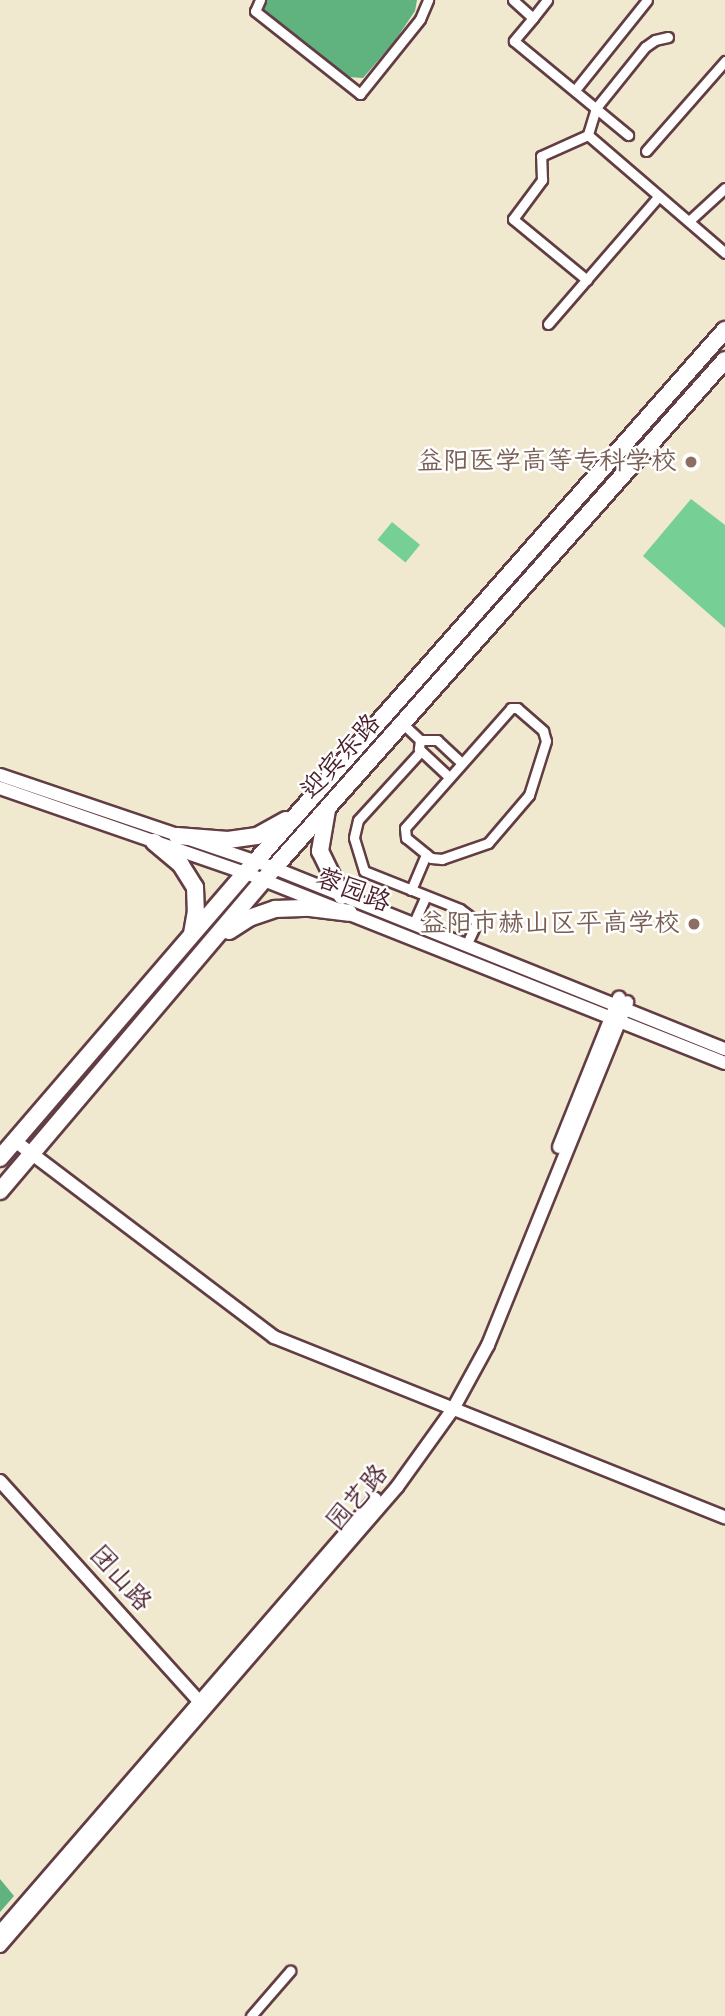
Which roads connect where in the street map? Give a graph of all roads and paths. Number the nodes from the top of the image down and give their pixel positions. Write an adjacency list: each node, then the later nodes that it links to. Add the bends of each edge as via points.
1 (260, 0): 2 (street, via 255,11 360,94 420,19)
2 (428, 0)
3 (513, 0): 6 (street)
4 (547, 0): 6 (street)
5 (647, 0): 9 (street)
6 (533, 19): 9 (street, via 514,41)
7 (668, 37): 10 (street, via 645,47)
8 (725, 61): 13 (street)
9 (575, 90): 10 (street)
10 (596, 108): 11 (street); 12 (street)
11 (588, 135): 15 (street); 18 (street, via 541,156 542,180 513,219)
12 (628, 135)
13 (646, 151)
14 (725, 188): 16 (street)
15 (659, 196): 16 (street); 18 (street)
16 (689, 221): 17 (street)
17 (725, 253)
18 (587, 280): 19 (street)
19 (548, 324)
20 (725, 331): 22 (highway, 迎宾东路)
21 (725, 360): 23 (highway, 迎宾东路)
22 (550, 528): 23 (highway); 30 (highway, 迎宾东路)
23 (565, 541): 24 (highway, 迎宾东路)
24 (403, 724): 25 (street); 32 (highway, 迎宾东路)
25 (420, 740): 26 (street); 27 (street, via 437,740)
26 (421, 751): 29 (street); 40 (street, via 358,820 354,838 364,871)
27 (461, 762): 29 (street); 37 (street, via 511,708 517,708 543,731 546,741 529,795 488,843 442,859)
28 (0, 775): 35 (street, 蓉园路)
29 (448, 776): 37 (street, via 405,828 406,838)
30 (324, 784): 32 (highway); 34 (highway, 迎宾东路)
31 (0, 788): 36 (street, 蓉园路)
32 (339, 797): 33 (highway, 迎宾东路)
33 (327, 810): 39 (highway, 迎宾东路); 42 (highway, via 320,851)
34 (297, 814): 35 (highway, via 257,836 228,840); 38 (highway, 迎宾东路)
35 (177, 836): 38 (street, 蓉园路)
36 (154, 842): 38 (street, 蓉园路); 45 (highway, via 181,865 195,887 197,911)
37 (426, 854): 40 (street)
38 (251, 867): 39 (street, 蓉园路); 45 (highway, 迎宾东路)
39 (269, 875): 42 (street, 蓉园路); 43 (street, 蓉园路); 47 (highway, 迎宾东路)
40 (411, 890): 41 (street)
41 (426, 895): 44 (street); 46 (street, via 460,909 477,922)
42 (342, 896): 48 (street, 蓉园路)
43 (349, 913): 47 (highway, via 275,909 249,918); 48 (street, 蓉园路)
44 (416, 918)
45 (190, 938): 47 (highway); 51 (highway, 迎宾东路)
46 (469, 939)
47 (208, 947): 52 (highway, 迎宾东路)
48 (619, 1009): 49 (street, 蓉园路); 50 (street, 蓉园路); 55 (street, 园艺路)
49 (725, 1049)
50 (725, 1063)
51 (15, 1140): 52 (street); 53 (highway, 迎宾东路)
52 (32, 1154): 54 (highway, 迎宾东路); 55 (street, via 259,1328)
53 (0, 1158)
54 (0, 1191)
55 (450, 1407): 57 (street); 58 (street, 园艺路)
56 (0, 1481): 58 (street, 团山路)
57 (725, 1517)
58 (203, 1705): 59 (street, 园艺路); 60 (street, 园艺路)
59 (0, 1932)
60 (0, 1946)
61 (290, 1971): 62 (street)
62 (251, 2016)

